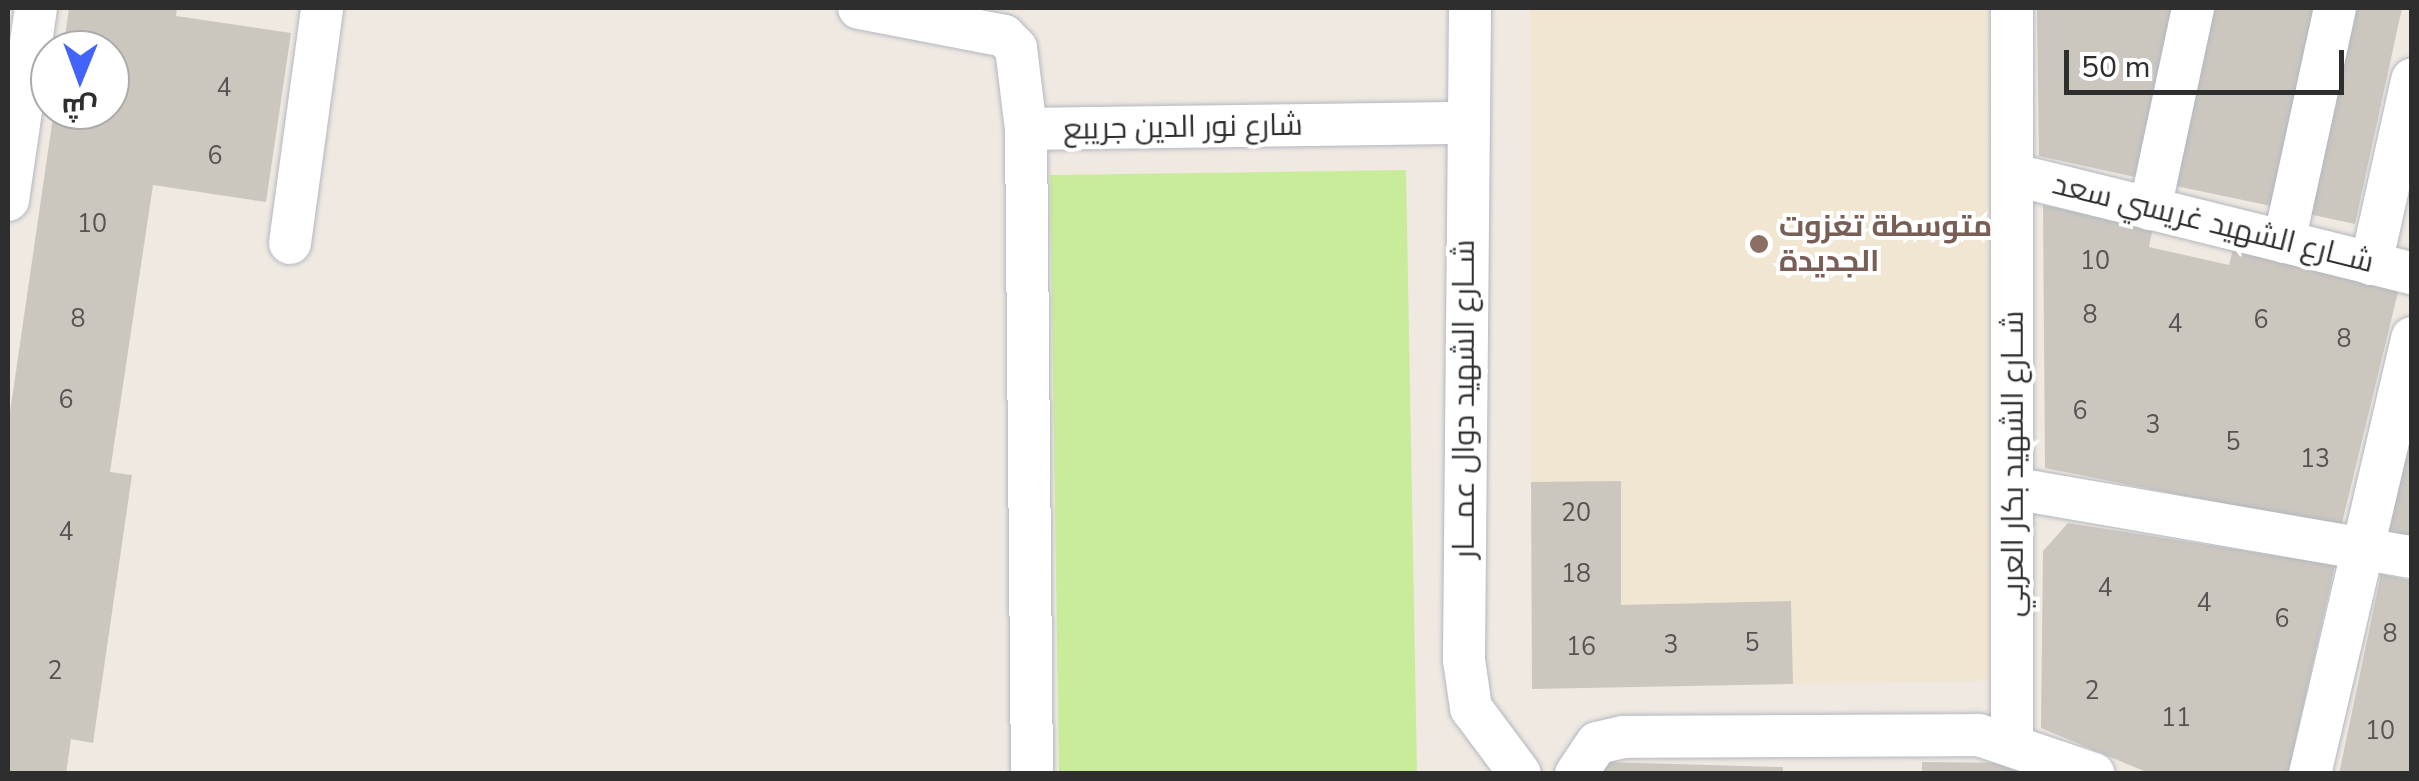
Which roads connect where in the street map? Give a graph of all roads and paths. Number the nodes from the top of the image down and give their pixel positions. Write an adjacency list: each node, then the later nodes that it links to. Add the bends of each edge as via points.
1 (36, 8): 12 (street)
2 (322, 8): 15 (street)
3 (1470, 8): 9 (street, شــارع الشهيد دوال عمـــار)
4 (2012, 8): 11 (street, شــارع الشهيد بكار العربي)
5 (2194, 8): 13 (street)
6 (2335, 8): 14 (street)
7 (882, 9): 10 (street, شارع نور الدين جريبع, via 1004,36 1016,48)
8 (2412, 80): 16 (street)
9 (1467, 123): 10 (street, شارع نور الدين جريبع); 23 (street, شــارع الشهيد دوال عمـــار, via 1464,660 1470,708)
10 (1026, 129): 22 (street)
11 (2015, 175): 13 (street, شــارع الشهيد غريسي سعد); 18 (street, شــارع الشهيد بكار العربي)
12 (8, 200)
13 (2150, 209): 14 (street, شــارع الشهيد غريسي سعد)
14 (2284, 242): 16 (street, شــارع الشهيد غريسي سعد)
15 (290, 244)
16 (2392, 268)
17 (2412, 338): 19 (street)
18 (2016, 490): 19 (street); 21 (street, شــارع الشهيد بكار العربي)
19 (2361, 546): 20 (street); 26 (street)
20 (2412, 557)
21 (2012, 740): 24 (street, via 1623,737 1596,744); 25 (street)
22 (1032, 774)
23 (1520, 774)
24 (1576, 774)
25 (2094, 774)
26 (2310, 774)

